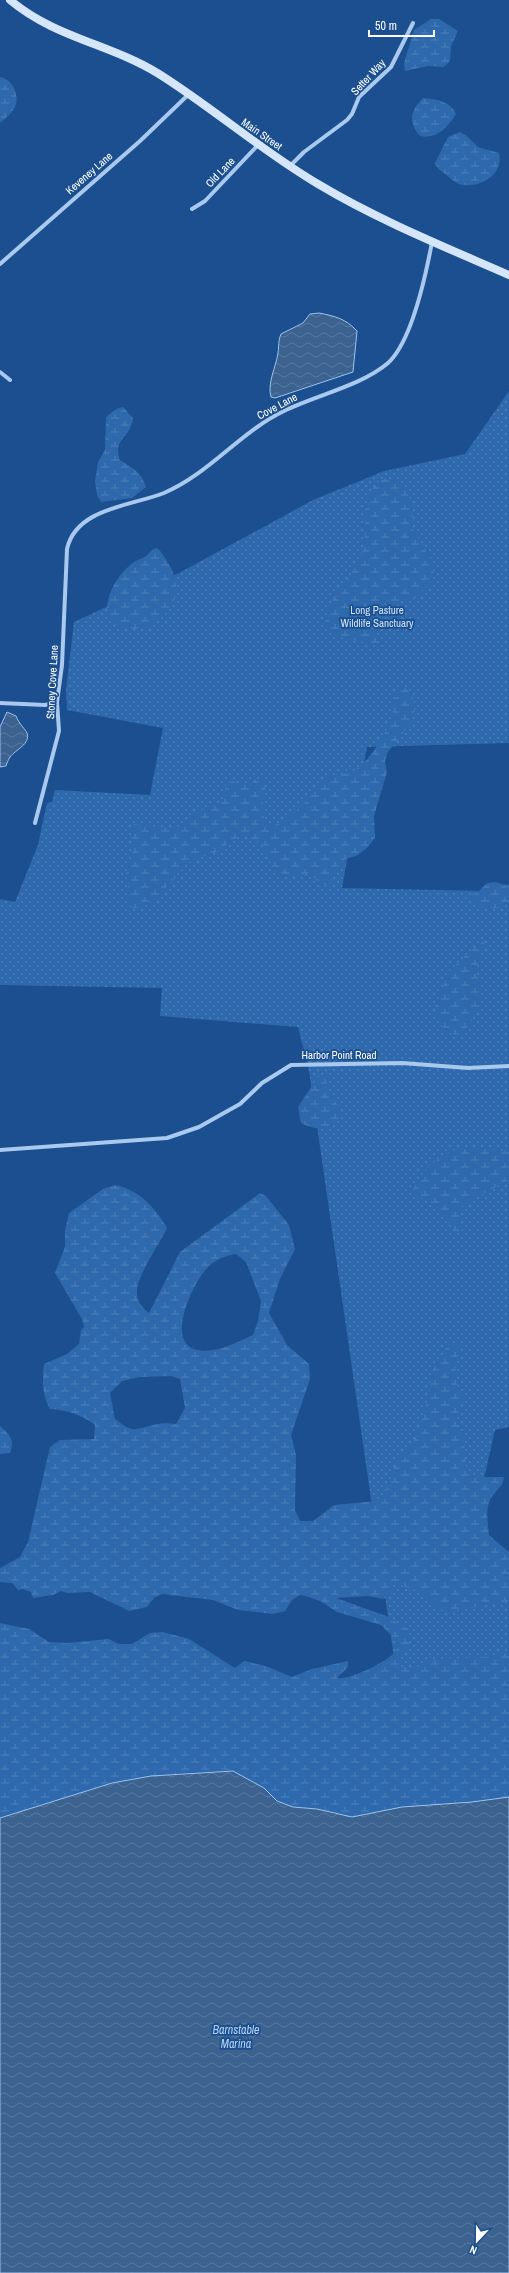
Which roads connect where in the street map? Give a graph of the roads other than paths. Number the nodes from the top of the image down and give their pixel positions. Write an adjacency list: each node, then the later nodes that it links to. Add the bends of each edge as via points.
1 (10, 0): 3 (main road, Main Street, via 42,22 147,68)
2 (414, 23): 5 (street, Setter Way, via 391,68 359,97 347,120 304,152)
3 (188, 95): 4 (main road, Main Street); 8 (street, Keveney Lane, via 140,141)
4 (258, 145): 5 (main road, Main Street); 6 (street, Old Lane, via 205,200)
5 (290, 166): 7 (main road, Main Street, via 338,195)
6 (192, 209)
7 (432, 241): 9 (main road, Main Street); 12 (street, Cove Lane, via 409,328 388,362 364,377 267,419 187,481 163,493 93,517 81,524)
8 (0, 264)
9 (509, 275)
10 (0, 372): 11 (street)
11 (10, 380)
12 (70, 539): 13 (street, Stoney Cove Lane)
13 (57, 702): 14 (street, via 45,705); 15 (street, Stoney Cove Lane, via 59,731)
14 (0, 703)
15 (35, 823)
16 (509, 1066): 17 (street, Harbor Point Road, via 468,1068 402,1063 291,1064 262,1083 240,1104 199,1127 167,1138)
17 (0, 1150)

